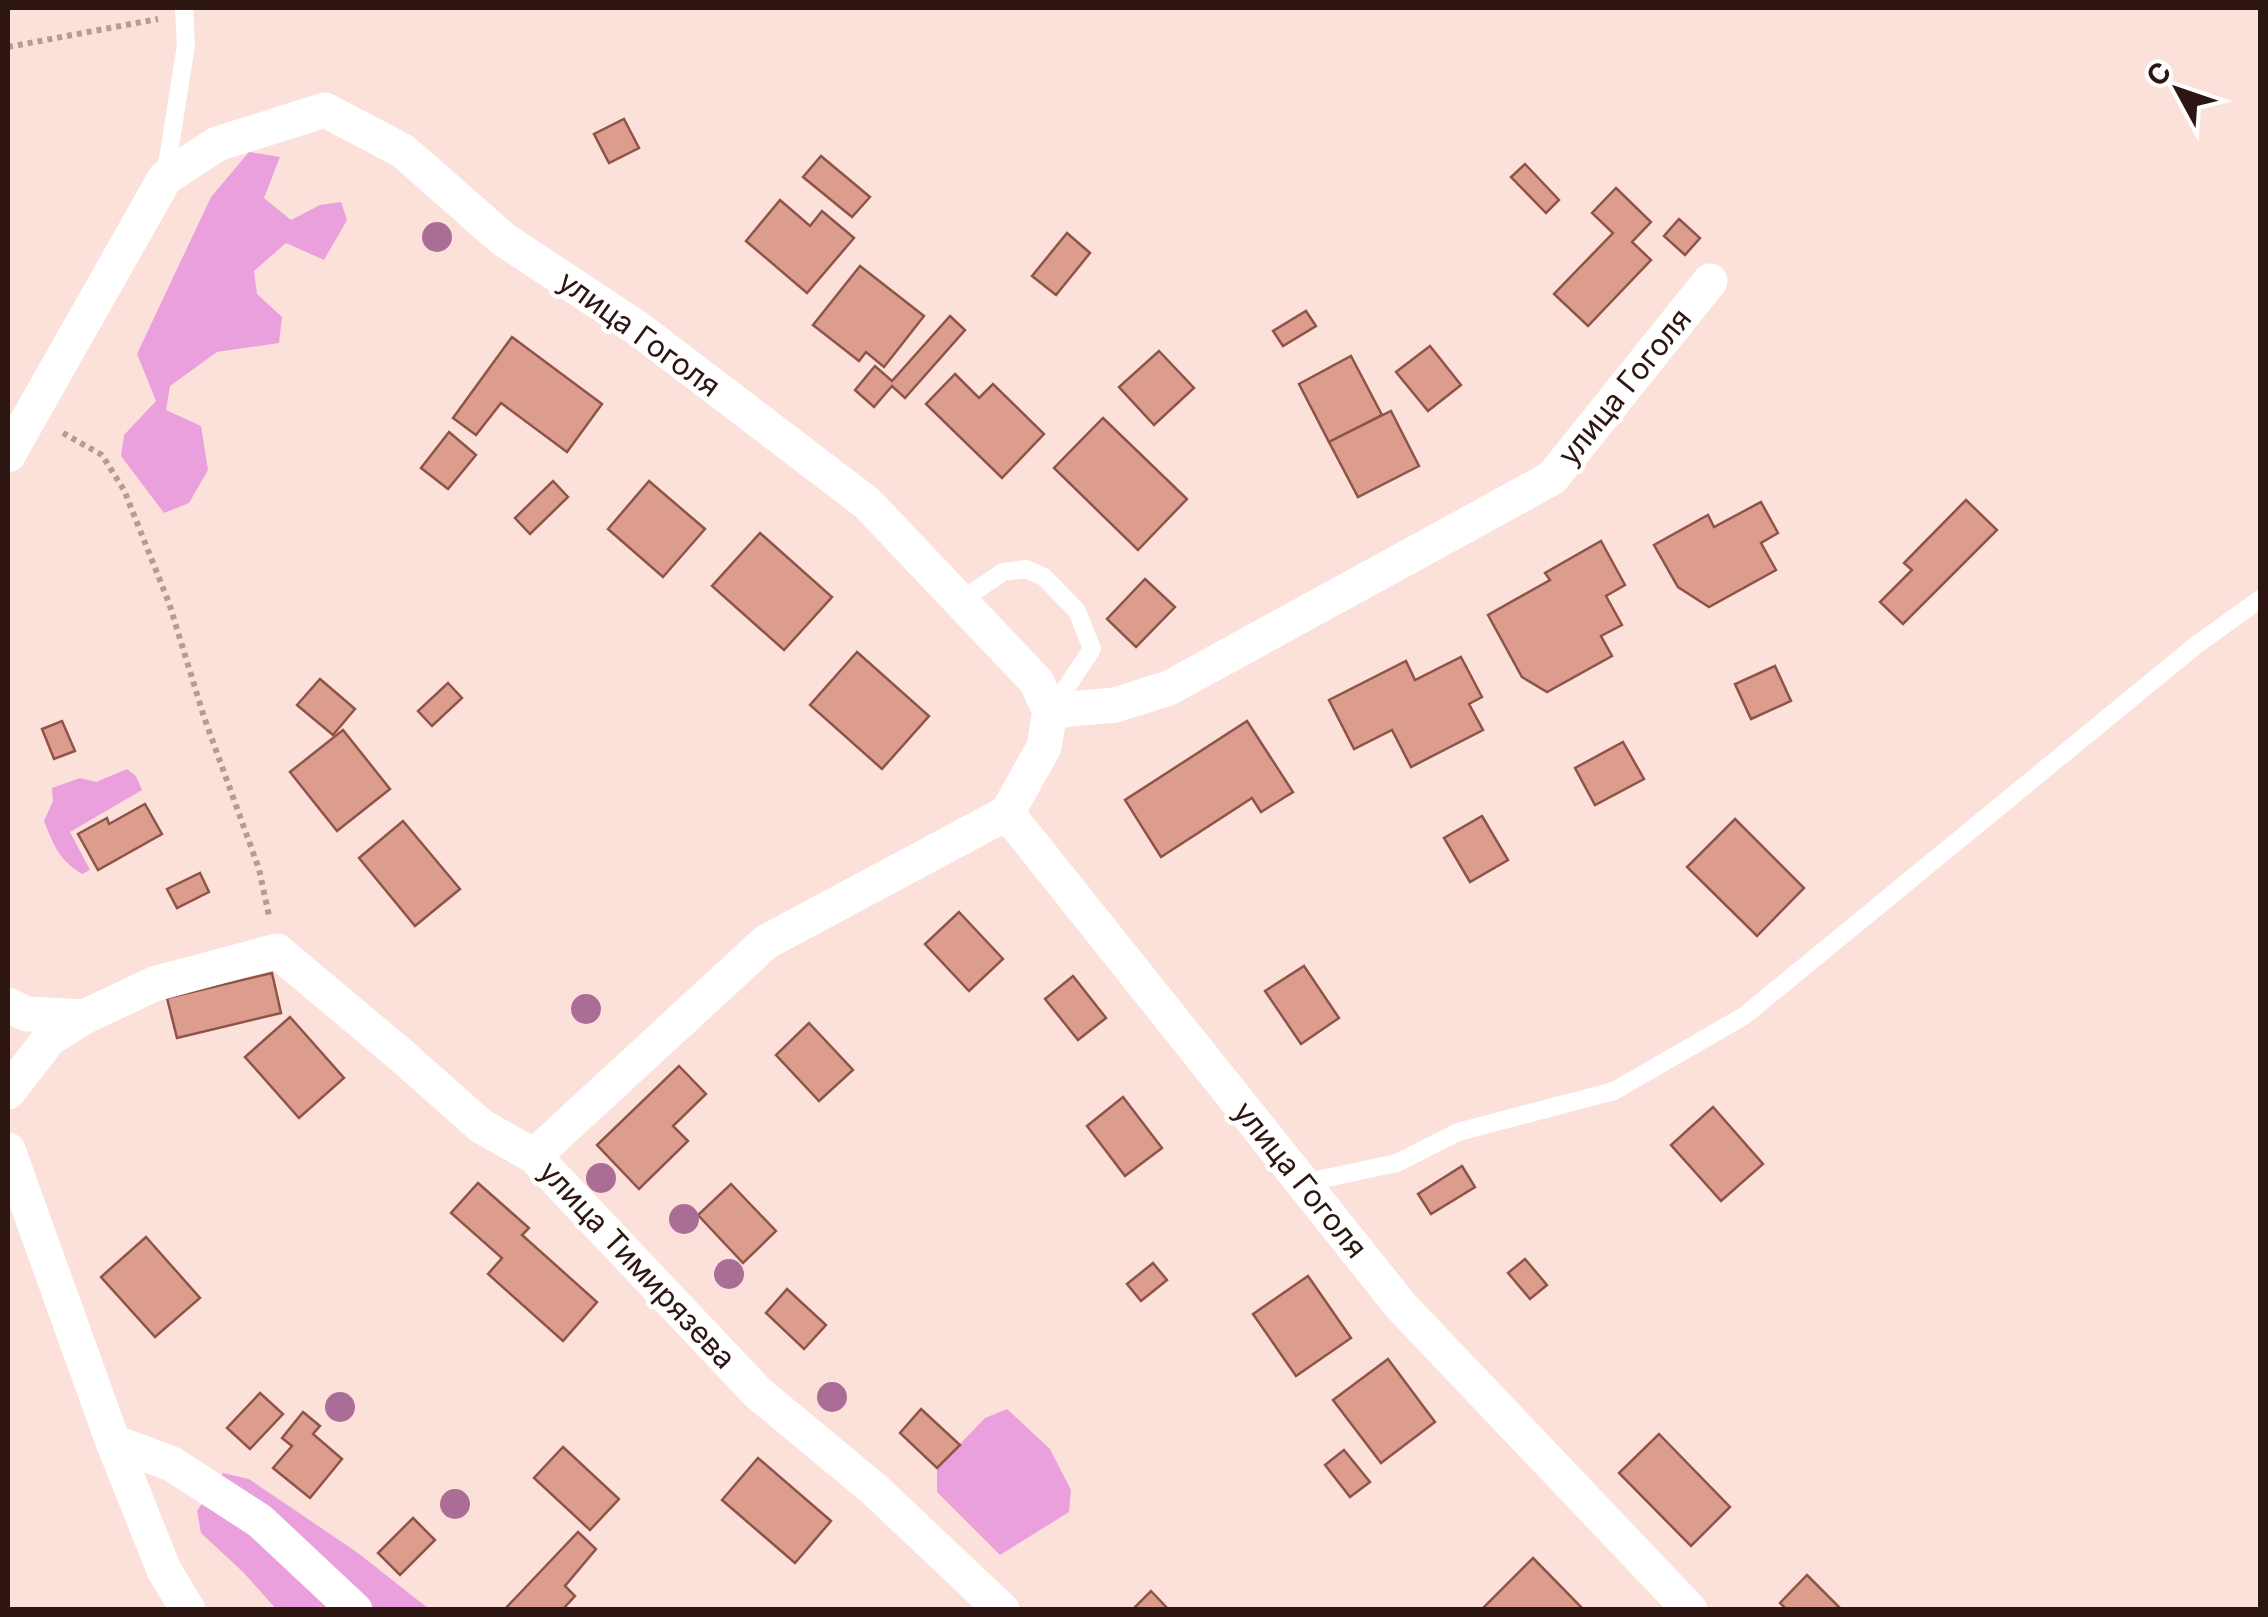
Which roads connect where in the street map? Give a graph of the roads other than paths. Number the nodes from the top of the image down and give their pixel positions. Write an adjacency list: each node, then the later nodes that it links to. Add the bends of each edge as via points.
1 (184, 11): 2 (lane, via 186,45)
2 (165, 178): 4 (street); 6 (street, улица Гоголя, via 217,144 326,110 403,151 503,239 636,326 867,503)
3 (1710, 281): 7 (street, улица Гоголя, via 1552,478 1169,688 1115,705)
4 (8, 455)
5 (2260, 598): 14 (lane, via 1744,1016 1614,1092 1458,1132 1397,1163)
6 (960, 601): 7 (street, улица Гоголя, via 1036,681); 7 (lane, via 1003,572 1026,568 1078,612 1092,648)
7 (1050, 711): 8 (street, via 1044,747)
8 (1008, 813): 13 (street, via 766,942); 14 (street, улица Гоголя)
9 (8, 1005): 10 (street, via 27,1014)
10 (84, 1017): 11 (street, via 50,1038); 13 (street, улица Тимирязева, via 154,984 278,951 481,1126)
11 (8, 1092)
12 (8, 1150): 15 (street)
13 (534, 1156): 18 (street, улица Тимирязева, via 758,1393)
14 (1303, 1183): 19 (street, улица Гоголя, via 1402,1306)
15 (113, 1442): 16 (street, via 164,1570); 17 (street, via 172,1464 260,1521)
16 (188, 1610)
17 (355, 1610)
18 (1002, 1610)
19 (1690, 1610)

